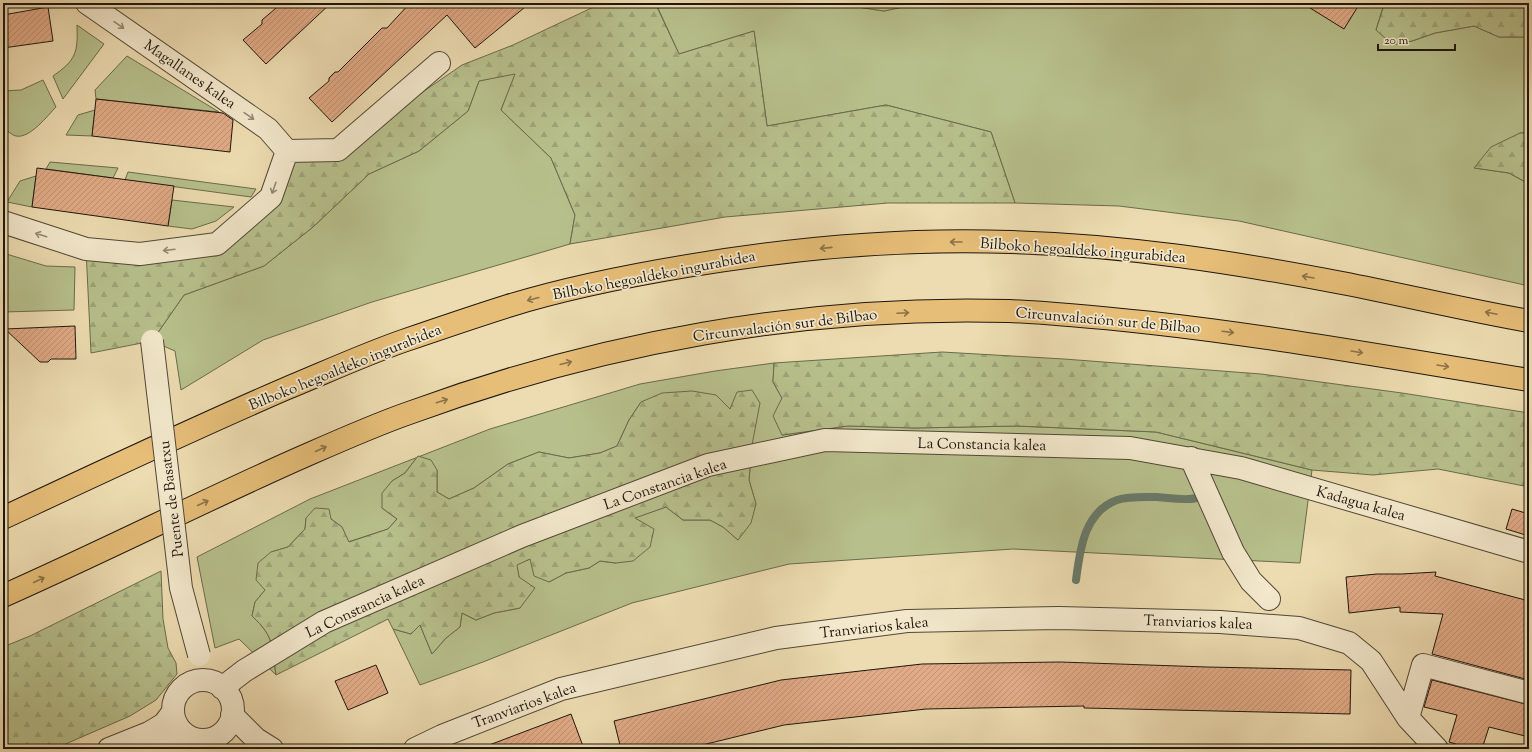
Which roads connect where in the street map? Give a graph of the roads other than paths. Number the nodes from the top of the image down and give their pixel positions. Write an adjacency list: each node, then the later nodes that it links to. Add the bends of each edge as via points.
1 (87, 3): 3 (street, Magallanes kalea, one-way to 3, via 268,129)
2 (439, 63): 3 (street, via 338,150)
3 (287, 151): 4 (street, one-way to 4, via 271,197 217,244 140,254 86,249)
4 (3, 222)
5 (1529, 320): 9 (highway, Bilboko hegoaldeko ingurabidea, one-way to 9, via 1195,258 1110,248 1011,242 916,242 843,246 746,256 611,280 553,294 510,305 400,342 204,424)
6 (152, 341): 13 (street, Puente de Basatxu, bridge, via 181,588 199,656)
7 (1529, 380): 11 (highway, Circunvalación sur de Bilbao, one-way to 7, via 345,438 408,413 545,368 620,350 755,325 848,315 1009,311 1104,318 1248,334)
8 (1191, 458): 10 (street, Kadagua kalea, via 1241,468); 12 (street, via 1233,552 1251,581); 14 (street, La Constancia kalea, via 1130,448 825,440 708,465 522,536 324,622 244,671)
9 (3, 518)
10 (1529, 552)
11 (3, 596)
12 (1269, 599)
13 (199, 681): 14 (street, via 208,681); 16 (street, via 183,688 177,695)
14 (222, 688): 17 (street, via 229,696)
15 (1529, 694): 18 (street, via 1423,665)
16 (173, 712): 19 (street, via 175,722); 22 (street, via 164,724 154,730)
17 (232, 715): 20 (street, via 227,728); 21 (street)
18 (1408, 718): 24 (street, Tranviarios kalea, via 1371,661 1349,643 1299,628 1220,622 1059,618 906,621 776,638 561,689); 25 (street)
19 (188, 736): 20 (street, via 202,740); 23 (street)
20 (216, 737): 21 (street)
21 (266, 746)
22 (109, 749)
23 (147, 749)
24 (415, 749)
25 (1438, 749)

